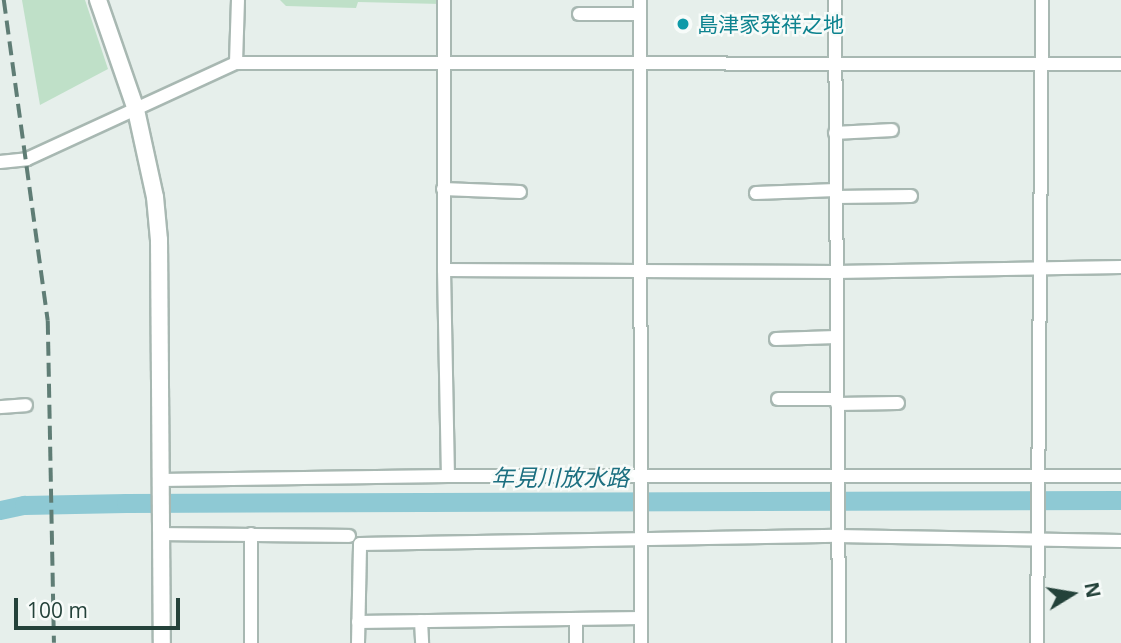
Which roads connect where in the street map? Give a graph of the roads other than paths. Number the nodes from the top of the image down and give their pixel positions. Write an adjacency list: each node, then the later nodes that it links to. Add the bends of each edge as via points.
1 (98, 0): 14 (street)
2 (238, 0): 8 (street)
3 (444, 0): 11 (street)
4 (835, 0): 12 (street)
5 (1042, 0): 13 (street)
6 (640, 7): 7 (street); 9 (street)
7 (579, 14)
8 (236, 63): 11 (street); 14 (street)
9 (640, 64): 11 (street); 12 (street); 26 (street)
10 (1121, 64): 13 (street)
11 (443, 65): 18 (street)
12 (835, 65): 13 (street); 16 (street)
13 (1041, 65): 24 (street)
14 (136, 110): 17 (street, via 27,159); 40 (street, via 155,197 159,240)
15 (892, 130): 16 (street)
16 (835, 133): 21 (street)
17 (0, 162)
18 (443, 189): 19 (street); 25 (street)
19 (520, 192)
20 (756, 193): 21 (street)
21 (836, 194): 22 (street); 27 (street)
22 (911, 195)
23 (1121, 267): 24 (street)
24 (1040, 268): 27 (street); 39 (street)
25 (444, 270): 26 (street); 37 (street)
26 (641, 272): 27 (street); 35 (street)
27 (836, 272): 28 (street)
28 (836, 337): 29 (street); 31 (street)
29 (776, 339)
30 (778, 400): 31 (street)
31 (836, 402): 32 (street); 36 (street)
32 (898, 403)
33 (26, 405): 34 (street)
34 (0, 407)
35 (642, 475): 36 (street); 37 (street); 46 (street)
36 (837, 475): 39 (street); 41 (street)
37 (448, 476): 40 (street)
38 (1121, 476): 39 (street)
39 (1039, 479): 44 (street)
40 (160, 480): 42 (street)
41 (837, 529): 44 (street); 46 (street); 58 (street)
42 (161, 530): 43 (street); 52 (street)
43 (251, 534): 45 (street); 53 (street)
44 (1037, 534): 47 (street); 59 (street)
45 (349, 536)
46 (640, 540): 48 (street); 51 (street, via 360,544)
47 (1121, 541)
48 (641, 618): 49 (street); 57 (street)
49 (576, 619): 50 (street); 56 (street)
50 (421, 621): 51 (street); 55 (street)
51 (358, 622): 54 (street)
52 (162, 643)
53 (251, 643)
54 (358, 643)
55 (422, 643)
56 (576, 643)
57 (641, 643)
58 (839, 643)
59 (1037, 643)

